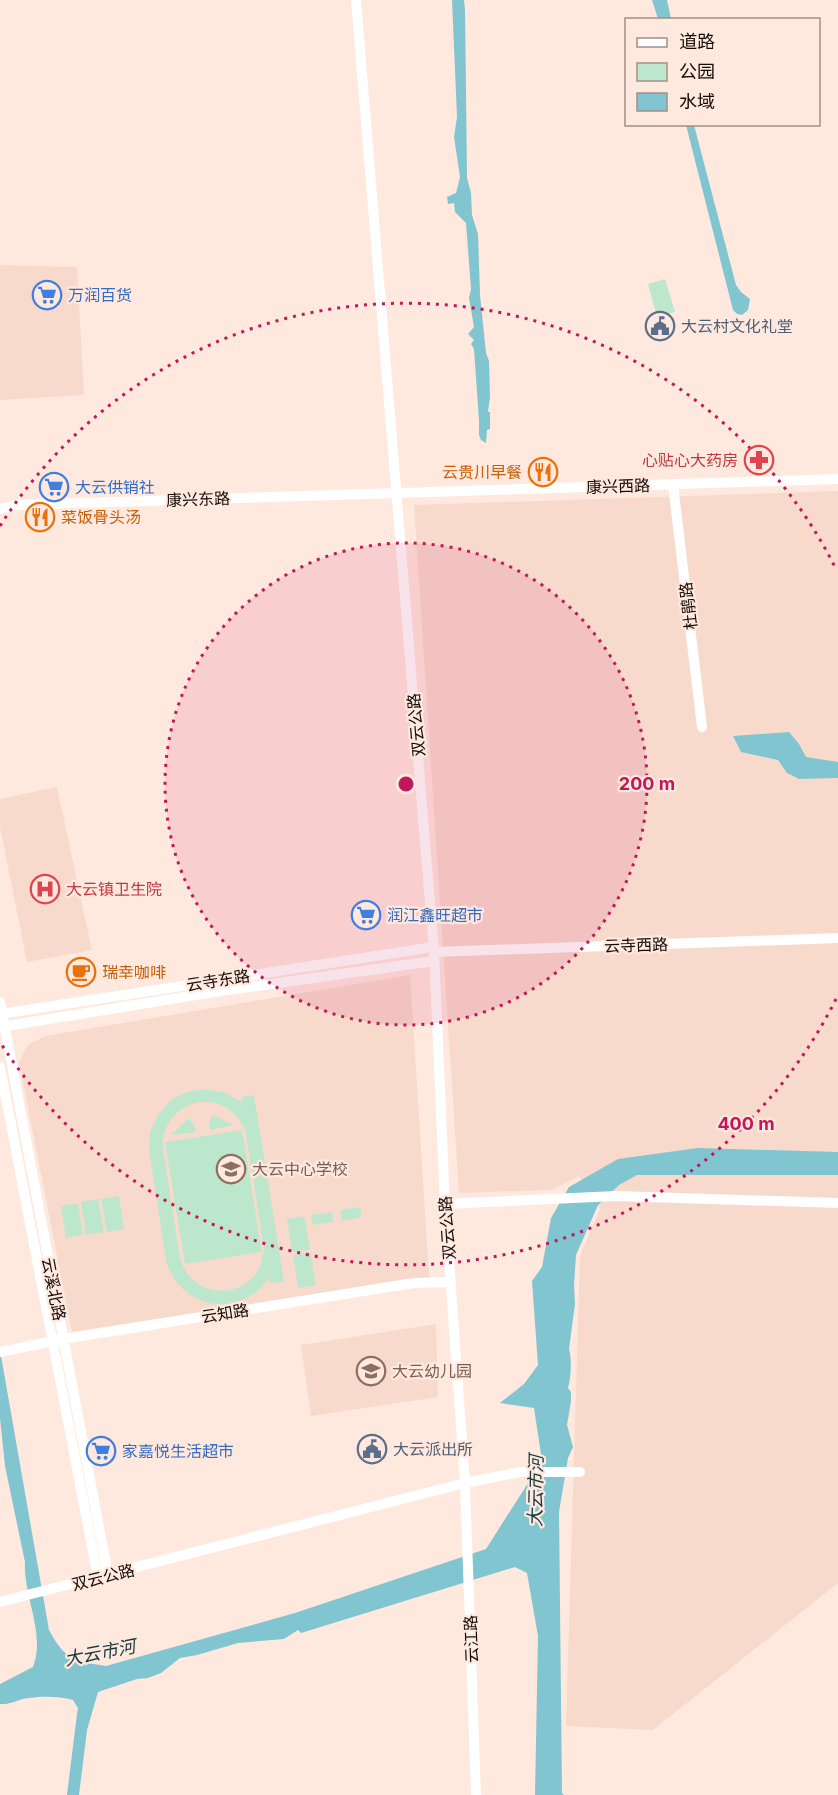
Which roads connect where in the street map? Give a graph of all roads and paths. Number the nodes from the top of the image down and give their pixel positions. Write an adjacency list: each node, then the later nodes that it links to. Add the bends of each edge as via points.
1 (356, 0): 4 (street, 双云公路)
2 (838, 479): 3 (street, 康兴西路)
3 (673, 485): 4 (street, 康兴西路); 6 (street, 杜鹃路)
4 (397, 494): 5 (street, 康兴东路, via 16,505); 8 (street, 双云公路)
5 (0, 509)
6 (702, 727)
7 (838, 938): 8 (street, 云寺西路)
8 (434, 953): 10 (street, 云寺东路); 11 (street, 云寺东路); 14 (street, 双云公路)
9 (0, 1002): 10 (street, 云溪北路)
10 (1, 1014): 11 (street, 云溪北路)
11 (2, 1027): 16 (street, 云溪北路)
12 (0, 1067): 16 (street, 云溪北路)
13 (838, 1203): 14 (street, via 616,1196)
14 (446, 1204): 15 (street, 双云公路)
15 (451, 1282): 16 (street, 云知路, via 414,1283); 19 (street, 双云公路)
16 (58, 1340): 17 (street, 云知路); 20 (street, 云溪北路)
17 (3, 1351)
18 (580, 1472): 19 (street, via 520,1472)
19 (465, 1483): 20 (street, 双云公路); 22 (street, 云江路)
20 (103, 1577): 21 (street, 双云公路)
21 (0, 1602)
22 (476, 1795)

